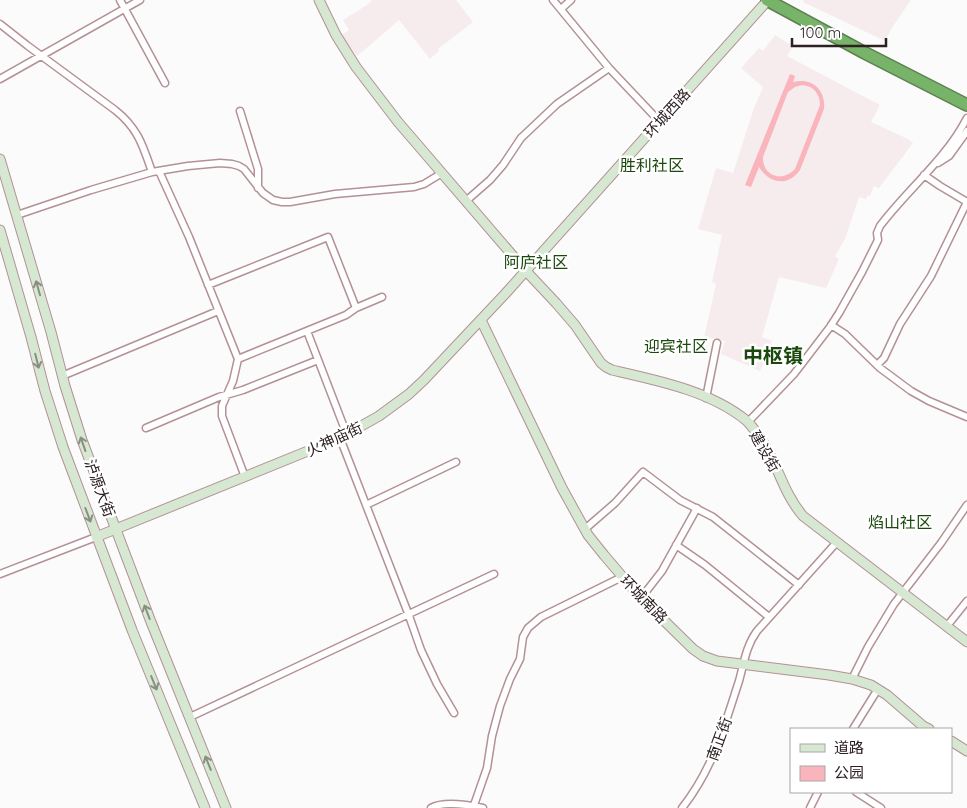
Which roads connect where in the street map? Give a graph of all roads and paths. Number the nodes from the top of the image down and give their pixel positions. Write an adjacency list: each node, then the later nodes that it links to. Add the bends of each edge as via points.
1 (120, 0): 8 (street)
2 (140, 0): 8 (street)
3 (553, 0): 9 (street)
4 (571, 0): 9 (street)
5 (768, 0): 16 (highway); 19 (main road, 环城西路)
6 (782, 0): 15 (highway)
7 (321, 1): 24 (main road, 建设街, via 336,35 356,67)
8 (125, 9): 11 (street); 14 (street)
9 (561, 9): 12 (street)
10 (0, 24): 11 (street)
11 (42, 56): 13 (street); 23 (street, via 128,121)
12 (609, 68): 19 (street); 27 (street, via 557,104 521,138 494,175)
13 (0, 79)
14 (165, 83)
15 (967, 97)
16 (967, 105)
17 (240, 111): 26 (street, via 258,169)
18 (967, 118): 22 (street)
19 (660, 122): 30 (main road, 环城西路)
20 (967, 131): 22 (street, via 949,156)
21 (0, 159): 28 (main road, 泸源大街)
22 (933, 166): 25 (street)
23 (156, 171): 26 (street, via 232,164 244,169); 28 (street); 31 (street, via 189,237)
24 (442, 172): 26 (street, via 414,187 335,194 290,202 273,200); 27 (main road, 建设街)
25 (924, 175): 36 (street, via 880,226 878,240); 41 (street, via 967,202 930,276)
26 (258, 188)
27 (466, 200): 30 (main road, 建设街)
28 (17, 215): 42 (main road, 泸源大街, one-way to 28)
29 (0, 230): 56 (main road, 泸源大街, one-way to 56, via 53,418)
30 (526, 271): 35 (main road, 火神庙街); 44 (main road, 建设街, via 606,367 670,384)
31 (208, 285): 33 (street, via 328,237); 34 (street)
32 (382, 297): 33 (street)
33 (356, 308): 37 (street)
34 (218, 311): 39 (street); 42 (street)
35 (481, 320): 48 (main road, 火神庙街, via 409,394); 54 (main road, 环城南路)
36 (832, 325): 41 (street); 46 (street, via 794,374)
37 (307, 331): 39 (street); 40 (street)
38 (717, 343): 44 (street)
39 (238, 359): 43 (street)
40 (318, 360): 43 (street); 48 (street)
41 (877, 365): 45 (street, via 920,396)
42 (62, 376): 55 (main road, 泸源大街, one-way to 42)
43 (228, 394): 47 (street); 50 (street, via 222,406 222,416)
44 (706, 398): 46 (main road, 建设街)
45 (967, 417)
46 (748, 422): 57 (main road, 建设街, via 768,450 798,509)
47 (146, 428)
48 (344, 437): 50 (main road, 火神庙街); 51 (street)
49 (456, 462): 51 (street)
50 (245, 477): 55 (main road, 火神庙街)
51 (366, 505): 66 (street)
52 (967, 505): 63 (street)
53 (697, 508): 54 (street, via 680,500 643,472); 58 (street); 62 (street)
54 (585, 529): 61 (main road, 环城南路)
55 (115, 530): 56 (main road, 火神庙街); 74 (main road, 泸源大街, one-way to 55)
56 (96, 538): 59 (street); 82 (main road, 泸源大街, one-way to 82)
57 (837, 542): 62 (street, 南正街); 63 (main road, 建设街)
58 (676, 545): 64 (street, via 662,571); 67 (street)
59 (0, 574)
60 (494, 574): 66 (street)
61 (622, 577): 64 (main road, 环城南路); 81 (street, via 541,617 525,632 520,659 506,688)
62 (799, 585): 67 (street, 南正街)
63 (903, 592): 68 (main road, 建设街); 71 (street)
64 (641, 598): 70 (main road, 环城南路, via 698,653 717,661)
65 (967, 601): 68 (street)
66 (408, 613): 73 (street, via 429,669); 74 (street)
67 (770, 618): 70 (street, 南正街, via 751,640)
68 (947, 626): 69 (main road, 建设街)
69 (967, 642)
70 (744, 665): 71 (main road, 环城南路); 86 (street, 南正街, via 714,757)
71 (852, 679): 72 (main road, 环城南路)
72 (878, 689): 75 (street); 76 (main road, 环城南路)
73 (454, 713)
74 (190, 717): 83 (main road, 泸源大街, one-way to 74)
75 (854, 728)
76 (927, 728)
77 (952, 742): 78 (main road)
78 (967, 751)
79 (818, 793): 87 (street)
80 (858, 793): 88 (street)
81 (474, 807): 84 (street, via 442,804); 85 (street)
82 (204, 808)
83 (226, 808)
84 (431, 808)
85 (483, 808)
86 (682, 808)
87 (810, 808)
88 (881, 808)

